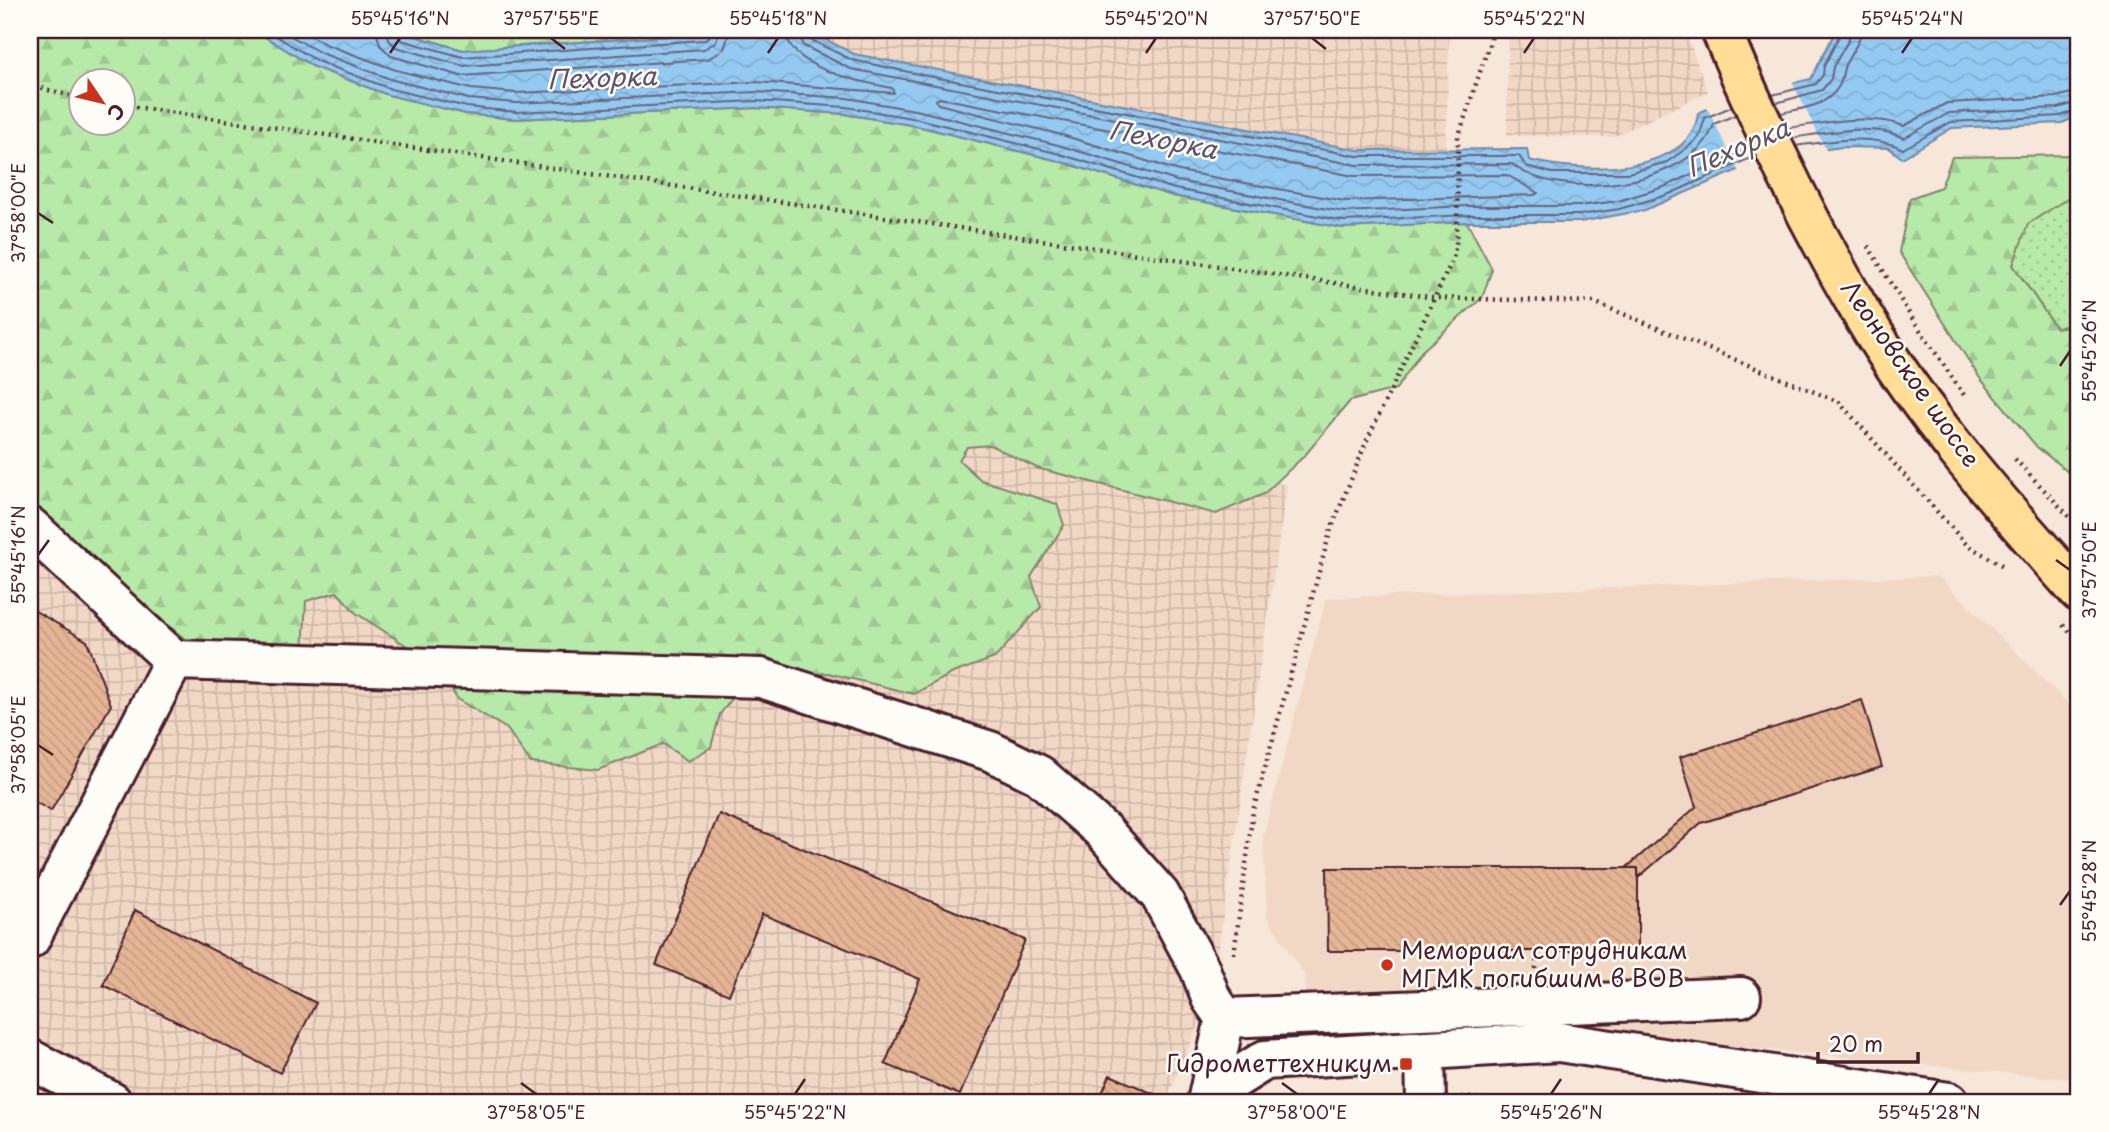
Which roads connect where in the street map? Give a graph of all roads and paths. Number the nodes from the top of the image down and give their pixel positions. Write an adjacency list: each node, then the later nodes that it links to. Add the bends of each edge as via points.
1 (1494, 30): 7 (path, via 1458,138 1457,238)
2 (1721, 30): 13 (main road, Леоновское шоссе, via 1806,212 1864,318 1940,427)
3 (30, 80): 4 (path)
4 (66, 95)
5 (136, 107): 7 (path)
6 (1867, 244): 8 (path)
7 (1436, 298): 12 (path, via 1594,303 1839,402 1967,545); 16 (path, via 1367,440 1330,532 1253,811)
8 (1967, 400)
9 (2006, 450): 10 (path)
10 (2078, 525)
11 (30, 527): 14 (street)
12 (2006, 567)
13 (2079, 593)
14 (174, 660): 15 (street); 18 (street, via 761,678 990,751 1039,775 1103,831 1160,895 1211,998)
15 (30, 939)
16 (1233, 963)
17 (1741, 997): 18 (street)
18 (1226, 1018): 22 (street)
19 (1425, 1051): 21 (street); 22 (street, via 1265,1060); 25 (street, via 1559,1042)
20 (30, 1059): 23 (street)
21 (1426, 1098): 24 (path)
22 (1223, 1099)
23 (112, 1102)
24 (1512, 1102)
25 (1949, 1102)

